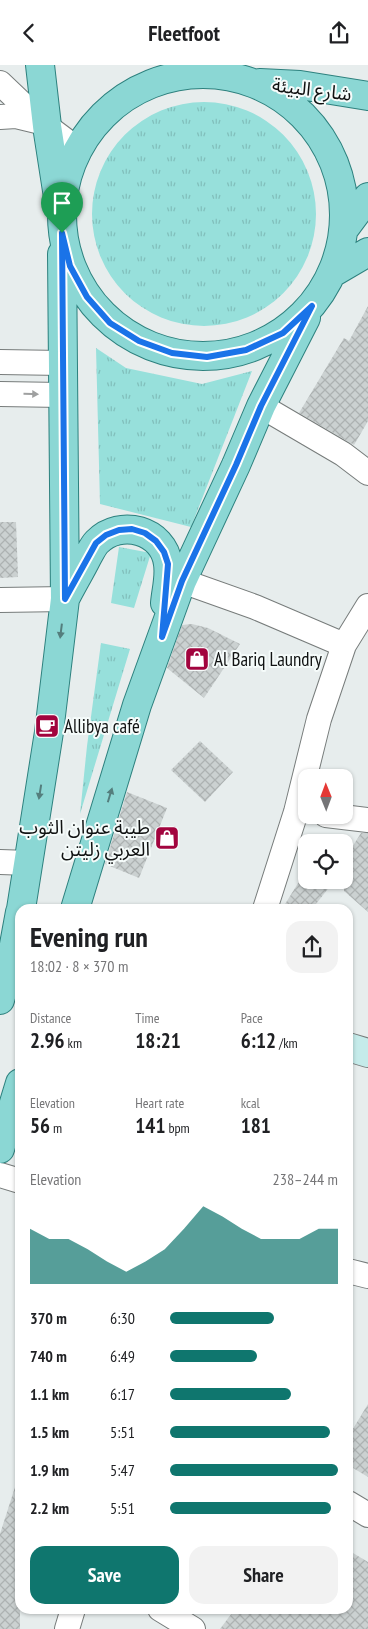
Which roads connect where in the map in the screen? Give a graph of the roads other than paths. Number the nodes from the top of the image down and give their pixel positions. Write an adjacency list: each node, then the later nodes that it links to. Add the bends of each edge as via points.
1 (40, 65): 7 (main road)
2 (213, 69): 4 (main road); 8 (main road, via 178,75 137,89 103,114)
3 (0, 83): 7 (street)
4 (256, 83): 5 (main road, شارع البيئة); 11 (main road, via 295,106 325,141 342,183)
5 (361, 90)
6 (0, 117): 7 (street, via 16,116)
7 (44, 124): 8 (street); 10 (main road)
8 (77, 149): 10 (main road, via 65,181)
9 (368, 197): 11 (main road)
10 (61, 223): 14 (main road, via 70,266 87,297 110,323 139,341 172,353 207,357 246,350 283,333); 16 (main road)
11 (345, 228): 13 (main road)
12 (368, 252): 13 (main road)
13 (334, 272): 14 (main road)
14 (312, 306): 19 (main road)
15 (0, 362): 16 (street)
16 (62, 363): 18 (main road)
17 (0, 394): 18 (street, one-way to 18)
18 (62, 395): 22 (main road)
19 (261, 406): 20 (street, via 343,454); 21 (main road)
20 (368, 473)
21 (182, 581): 25 (main road); 26 (street, via 255,607)
22 (65, 599): 23 (street); 25 (main road, via 96,543 119,530 145,533 156,541 168,564); 32 (main road, one-way to 32)
23 (0, 600)
24 (368, 606): 26 (street)
25 (162, 637): 34 (main road, one-way to 25, via 136,705)
26 (344, 645): 27 (street, via 319,719)
27 (309, 769)
28 (353, 818): 30 (street)
29 (298, 820): 35 (street)
30 (368, 820)
31 (0, 862): 32 (street)
32 (29, 863): 33 (main road)
33 (21, 904)
34 (76, 904)
35 (267, 904)
36 (15, 939): 37 (main road)
37 (0, 1000)
38 (353, 1030): 39 (main road)
39 (368, 1034)
40 (353, 1048): 41 (main road)
41 (368, 1053)
42 (15, 1100): 43 (main road)
43 (0, 1149)
44 (0, 1175): 45 (street)
45 (15, 1180)
46 (353, 1272): 47 (street)
47 (368, 1276)
48 (353, 1506): 49 (street)
49 (368, 1515)
50 (72, 1614): 52 (street)
51 (168, 1614): 53 (street)
52 (67, 1629)
53 (193, 1629)

